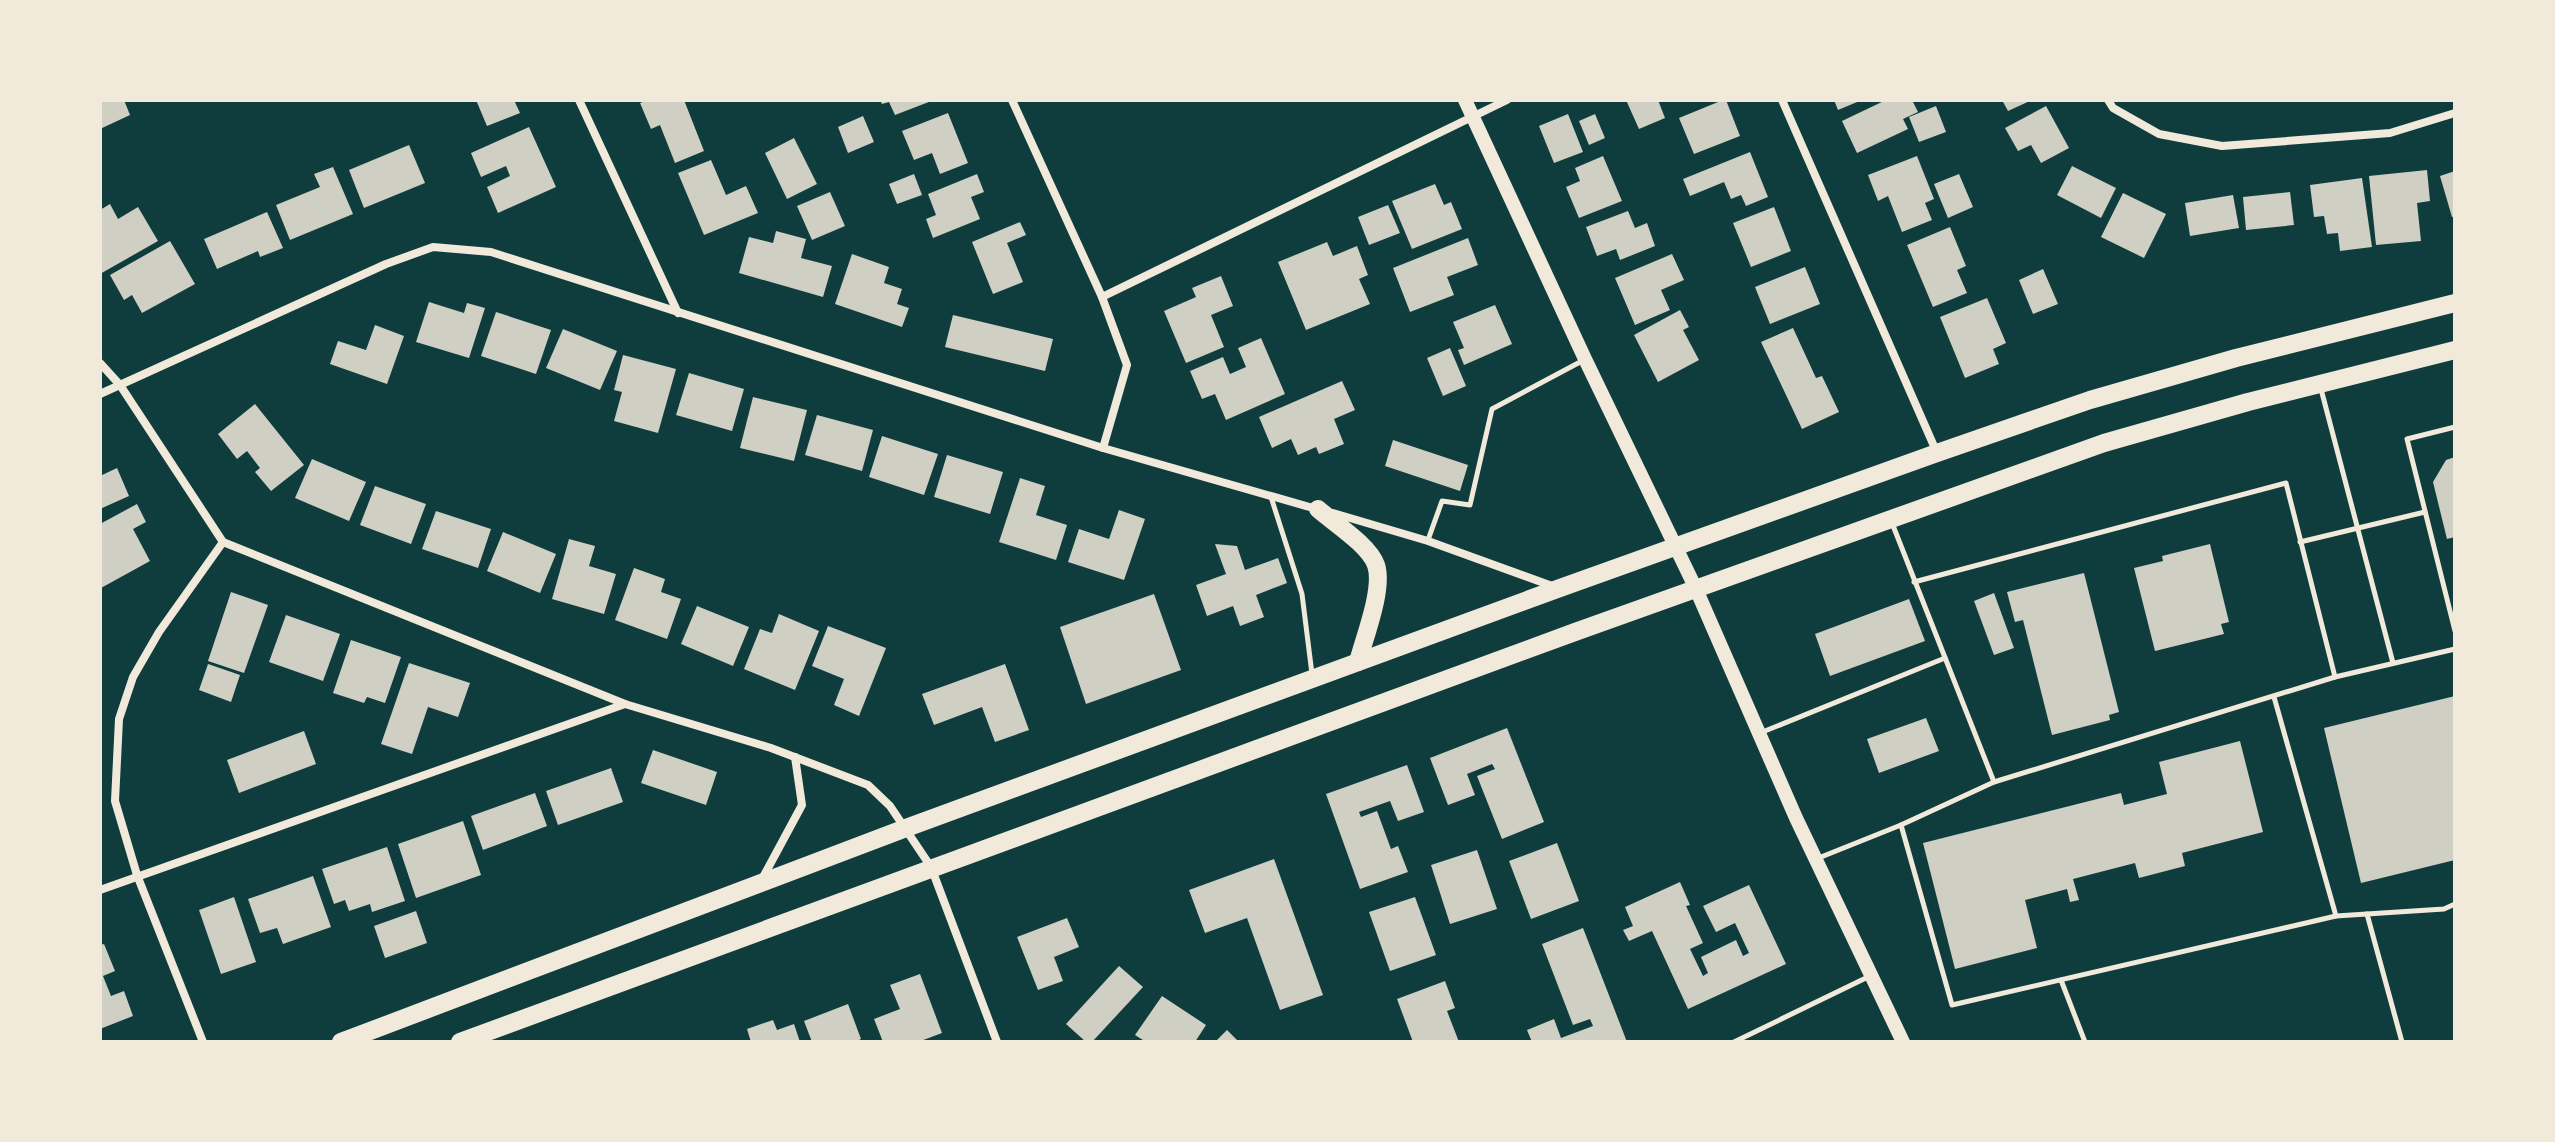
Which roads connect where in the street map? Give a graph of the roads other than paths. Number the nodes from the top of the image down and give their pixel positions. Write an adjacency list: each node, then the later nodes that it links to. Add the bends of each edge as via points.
1 (579, 100): 11 (street)
2 (1012, 100): 9 (street)
3 (1465, 100): 8 (street)
4 (1507, 100): 8 (street)
5 (1782, 100): 20 (street)
6 (2108, 100): 7 (street, via 2159,134 2222,146 2390,133)
7 (2455, 113)
8 (1472, 116): 9 (street); 13 (street)
9 (1102, 297): 19 (street, via 1127,365)
10 (2455, 303): 20 (main road, via 2090,400)
11 (678, 313): 16 (street, via 491,252 433,247); 19 (street)
12 (2455, 350): 15 (main road)
13 (1585, 359): 26 (lane, via 1492,409 1470,505 1442,501); 29 (street)
14 (100, 363): 16 (street)
15 (2320, 384): 24 (main road, via 2104,443); 25 (lane)
16 (120, 385): 17 (street); 27 (street)
17 (100, 394)
18 (2455, 427): 23 (lane, via 2407,439)
19 (1103, 448): 21 (street)
20 (1937, 453): 29 (main road)
21 (1271, 496): 22 (street); 39 (lane, via 1302,594)
22 (1318, 509): 26 (street); 36 (main road, via 1376,565 1376,592)
23 (2425, 512): 25 (lane); 33 (lane)
24 (1890, 519): 30 (lane); 32 (main road)
25 (2358, 528): 28 (lane); 37 (lane)
26 (1428, 541): 31 (street)
27 (223, 542): 41 (street); 49 (street, via 159,632 133,677 119,719 115,801)
28 (2300, 542): 30 (lane, via 2286,483); 38 (lane)
29 (1676, 547): 31 (main road); 32 (street)
30 (1914, 582): 35 (lane)
31 (1560, 588): 36 (main road)
32 (1696, 589): 42 (street); 48 (main road)
33 (2455, 631)
34 (2455, 649): 37 (lane)
35 (1945, 658): 42 (lane); 44 (lane)
36 (1358, 662): 39 (main road)
37 (2393, 663): 38 (lane)
38 (2335, 677): 40 (lane)
39 (1313, 679): 46 (main road)
40 (2274, 697): 44 (lane); 54 (lane)
41 (625, 704): 43 (street); 49 (street)
42 (1759, 733): 47 (street)
43 (795, 757): 46 (street, via 868,785); 50 (street, via 802,805)
44 (1994, 782): 45 (lane)
45 (1901, 825): 47 (lane); 56 (lane, via 1952,1005)
46 (906, 828): 48 (street); 50 (main road)
47 (1816, 859): 55 (street)
48 (931, 867): 59 (main road); 60 (street)
49 (137, 875): 51 (street); 57 (street)
50 (759, 884): 58 (main road)
51 (100, 890)
52 (2455, 904): 53 (lane)
53 (2367, 914): 54 (lane); 64 (lane)
54 (2336, 916): 56 (lane)
55 (1871, 975): 61 (lane); 62 (street)
56 (2061, 980): 63 (lane)
57 (203, 1042)
58 (341, 1042)
59 (460, 1042)
60 (997, 1042)
61 (1734, 1042)
62 (1903, 1042)
63 (2085, 1042)
64 (2402, 1042)

